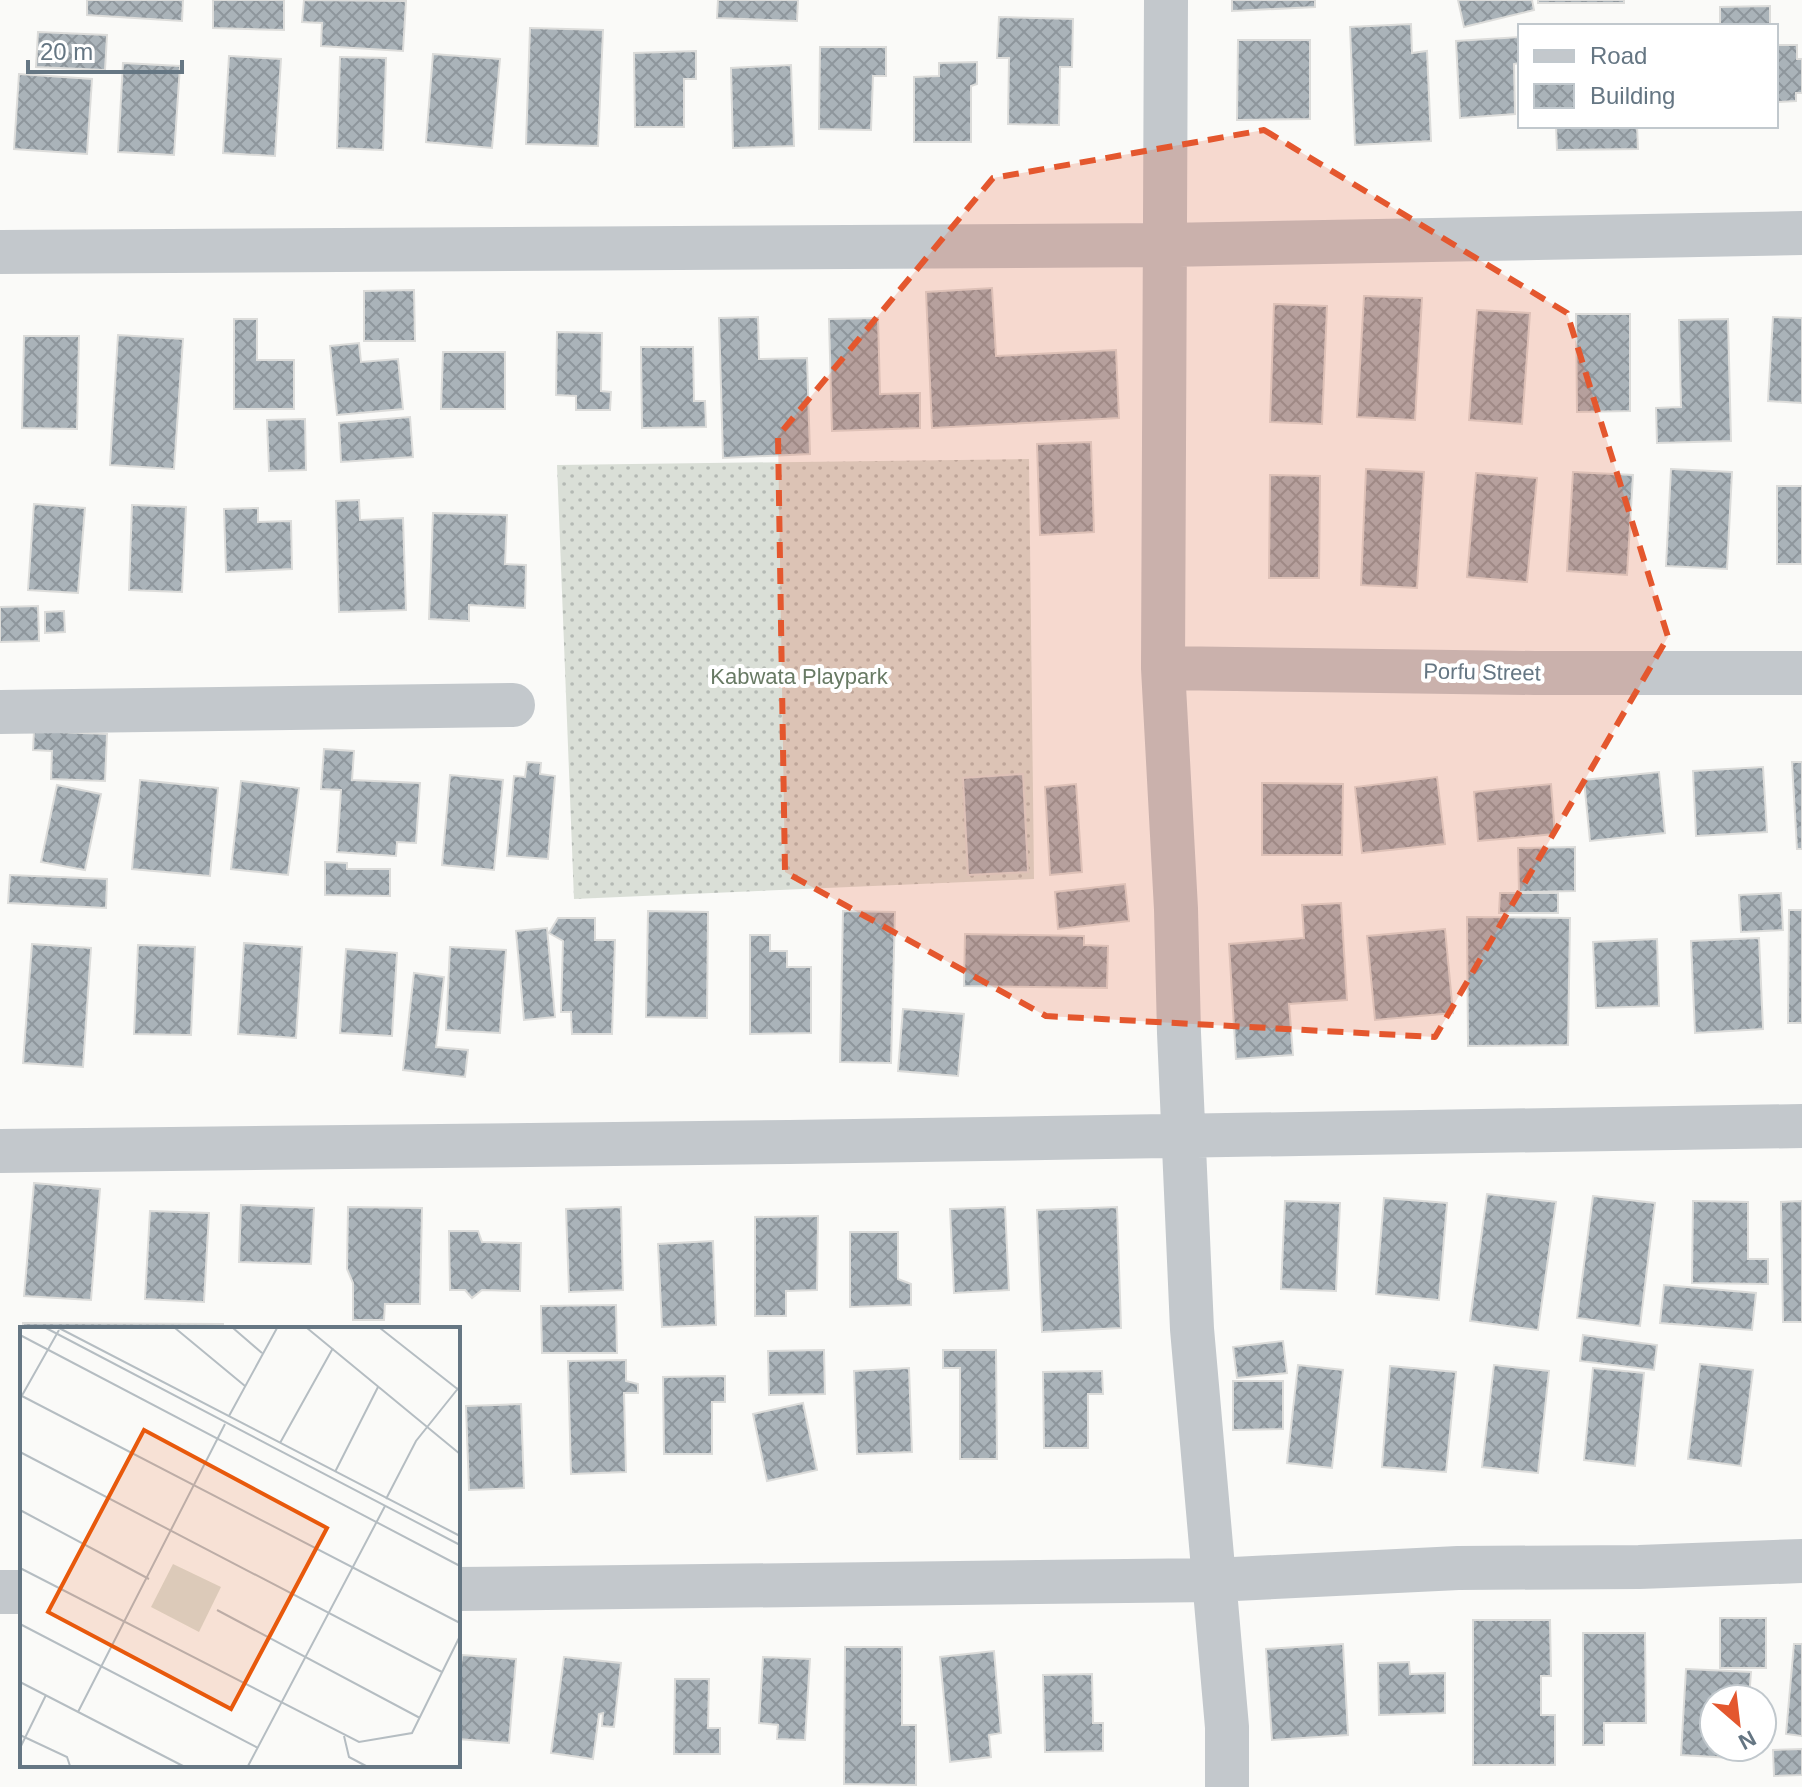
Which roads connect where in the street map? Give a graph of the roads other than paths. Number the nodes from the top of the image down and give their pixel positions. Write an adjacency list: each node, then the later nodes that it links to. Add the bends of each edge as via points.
1 (1166, 0): 3 (street)
2 (1802, 233): 3 (street)
3 (1165, 245): 4 (street); 5 (street)
4 (0, 252)
5 (1163, 668): 6 (street, Porfu Street); 10 (street)
6 (1802, 673)
7 (513, 705): 8 (street)
8 (0, 712)
9 (1802, 1126): 10 (street)
10 (1184, 1135): 11 (street); 13 (street, via 1192,1329)
11 (0, 1151)
12 (1802, 1561): 13 (street, via 1458,1568)
13 (1214, 1580): 14 (street); 15 (street)
14 (460, 1589)
15 (1227, 1787)

